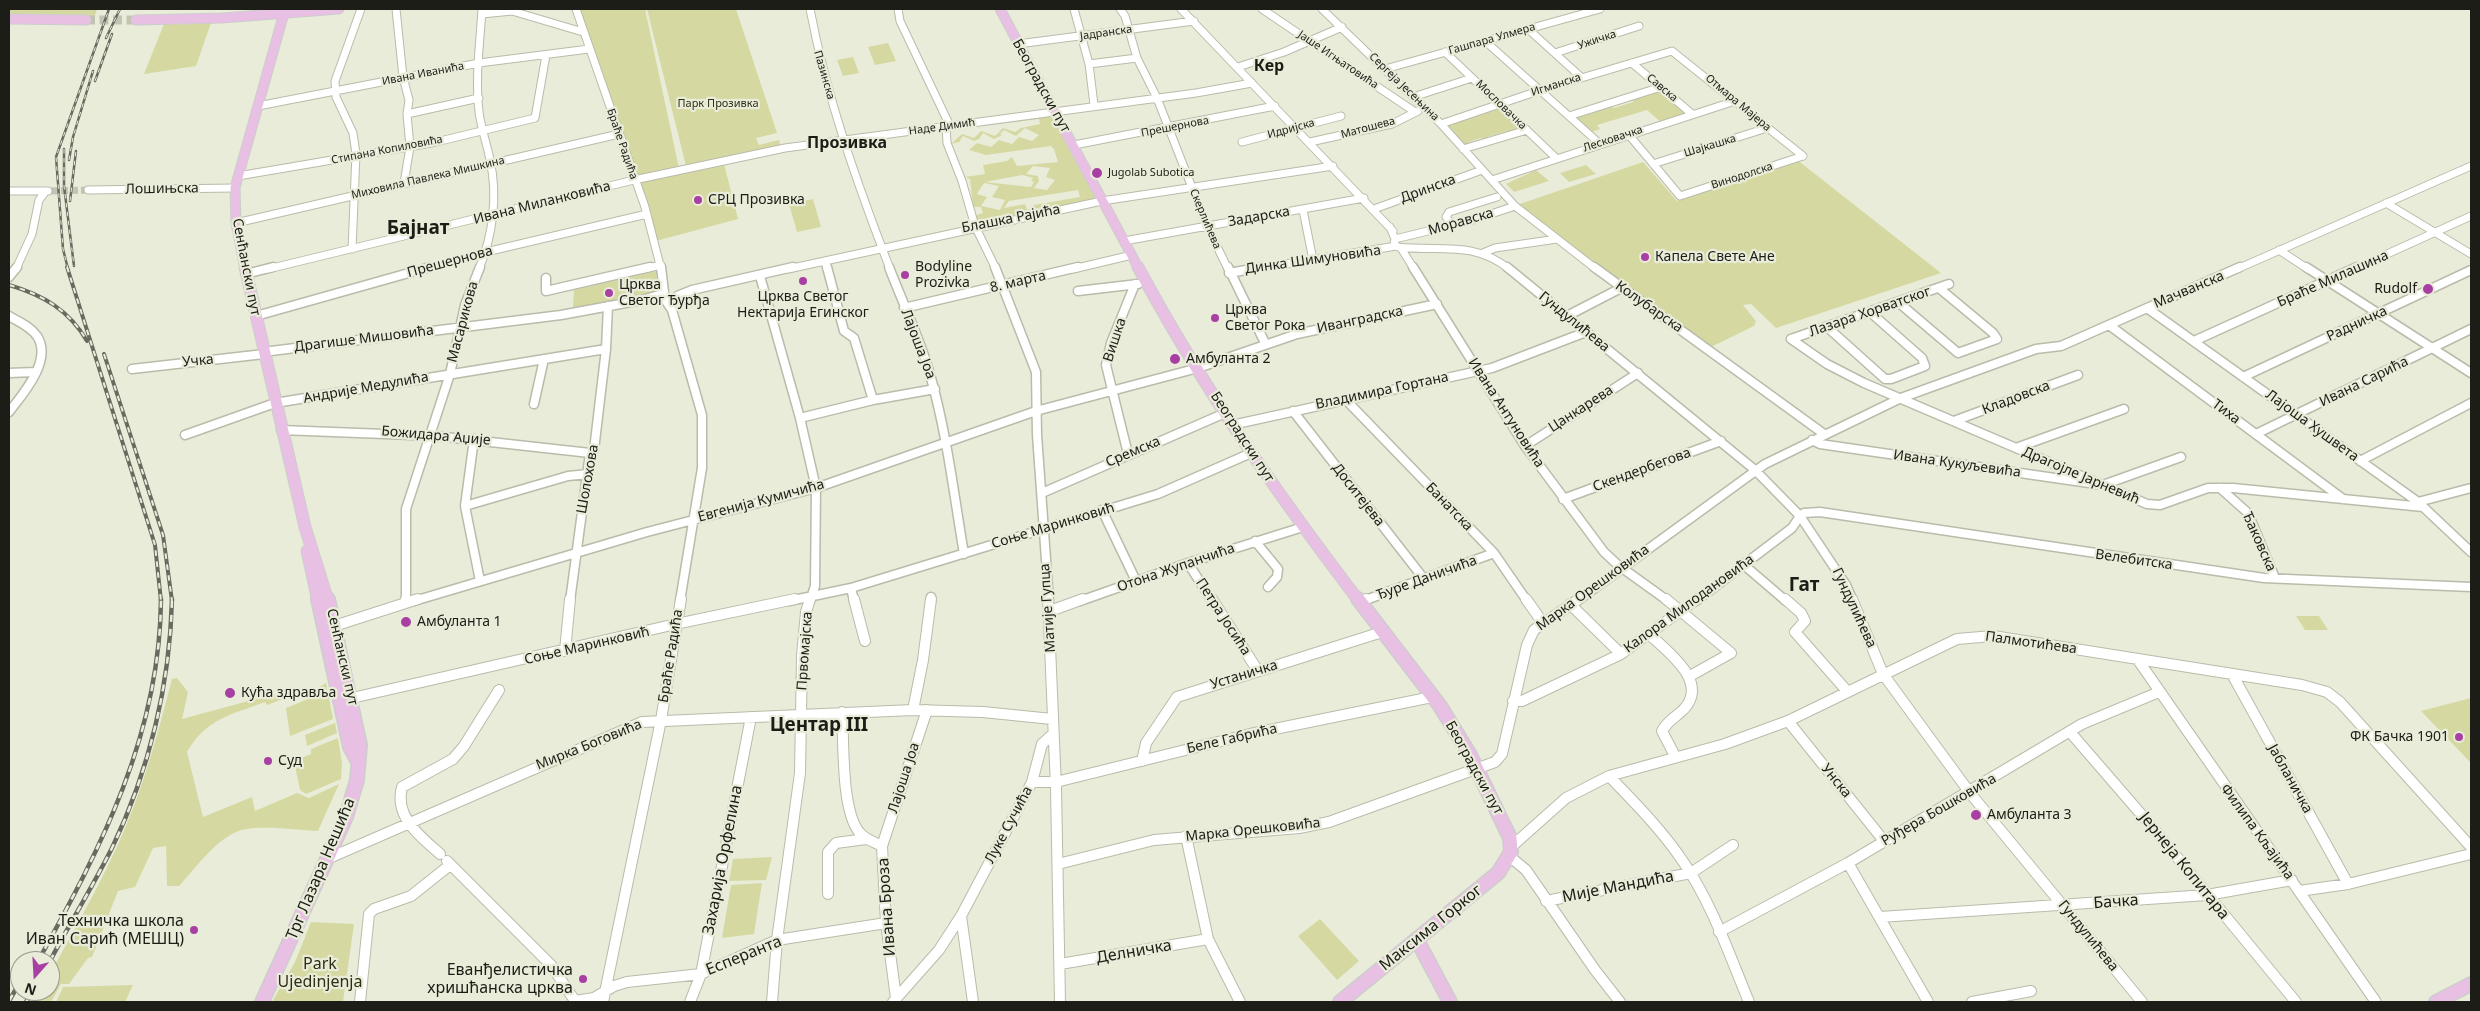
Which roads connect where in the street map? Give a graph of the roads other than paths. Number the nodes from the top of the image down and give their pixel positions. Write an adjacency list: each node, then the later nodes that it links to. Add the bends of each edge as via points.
1 (339, 9): 14 (main road)
2 (361, 9): 46 (street)
3 (396, 9): 41 (street)
4 (576, 9): 24 (street, Браће Радића)
5 (810, 9): 72 (street, Пазинска, via 818,55)
6 (898, 9): 64 (street, Матије Гупца, via 900,21)
7 (1000, 9): 28 (main road, Београдски пут)
8 (1074, 9): 25 (street)
9 (1120, 9): 23 (street, Скерлићева)
10 (1181, 9): 19 (street, Ивана Антуновића)
11 (1262, 9): 26 (street, Јаше Игњатовића)
12 (1322, 9): 21 (street, Сергеја Јесењина)
13 (1600, 9): 22 (street, Гашпара Улмера)
14 (285, 11): 18 (main road); 53 (main road, Сенћански пут)
15 (482, 12): 24 (street, via 512,11); 36 (street, Масарикова)
16 (9, 19): 17 (main road)
17 (86, 20)
18 (136, 20)
19 (1194, 21): 23 (street, Јадранска); 38 (street, Ивана Антуновића)
20 (1639, 26): 32 (street, Ужичка)
21 (1342, 27): 26 (street); 39 (street, Сергеја Јесењина)
22 (1528, 29): 27 (street, Гашпара Улмера); 32 (street)
23 (1129, 30): 25 (street, Јадранска); 34 (street, Скерлићева)
24 (583, 32): 29 (street, Браће Радића)
25 (1082, 37): 28 (street, Јадранска); 37 (street)
26 (1310, 41): 38 (street); 57 (street, Јаше Игњатовића)
27 (1486, 41): 31 (street, Гашпара Улмера); 45 (street)
28 (1018, 44): 56 (main road, Београдски пут)
29 (589, 49): 33 (street, Ивана Иванића); 70 (street, Браће Радића)
30 (1672, 51): 35 (street, Игманска); 50 (street, Отмара Мајера)
31 (1445, 52): 39 (street, Гашпара Улмера); 42 (street, Мословачка)
32 (1555, 53): 40 (street)
33 (546, 55): 36 (street, Ивана Иванића); 62 (street)
34 (1137, 58): 37 (street); 49 (street, Скерлићева)
35 (1632, 62): 40 (street, Игманска); 44 (street, Савска)
36 (479, 63): 41 (street, Ивана Иванића); 48 (street, Масарикова)
37 (1089, 64): 52 (street)
38 (1238, 67): 43 (street, Ивана Антуновића)
39 (1385, 69): 47 (street, Сергеја Јесењина)
40 (1581, 77): 45 (street, Игманска)
41 (403, 78): 46 (street, Ивана Иванића); 58 (street, via 409,100)
42 (1472, 78): 47 (street); 51 (street, Мословачка)
43 (1252, 83): 49 (street, Наде Димић); 54 (street, Ивана Антуновића)
44 (1660, 87): 59 (street, Савска); 61 (street)
45 (1541, 90): 51 (street, Игманска); 61 (street)
46 (333, 92): 53 (street, Ивана Иванића); 79 (street, via 352,128)
47 (1412, 97): 55 (street, Сергеја Јесењина)
48 (479, 98): 58 (street); 68 (street, Масарикова)
49 (1157, 98): 52 (street, Наде Димић); 66 (street, Скерлићева)
50 (1735, 101): 59 (street, Лесковачка); 67 (street, Отмара Мајера)
51 (1500, 104): 63 (street, Игманска); 69 (street, Мословачка)
52 (1094, 105): 56 (street, Наде Димић)
53 (258, 106): 87 (main road, Сенћански пут)
54 (1275, 106): 65 (street, Ивана Антуновића); 66 (street, Прешернова)
55 (1425, 109): 57 (street, Матошева); 63 (street, Сергеја Јесењина)
56 (1055, 111): 64 (street, Наде Димић); 76 (main road, Београдски пут)
57 (1414, 112): 74 (street, Матошева, via 1392,124)
58 (407, 114): 77 (street)
59 (1692, 114): 71 (street, Лесковачка)
60 (1341, 116): 65 (street, Идријска)
61 (1569, 116): 75 (street)
62 (535, 118): 68 (street, Стипана Копиловића)
63 (1441, 124): 78 (street, Сергеја Јесењина)
64 (948, 126): 72 (street, Наде Димић); 107 (street, Матије Гупца, via 947,142)
65 (1296, 126): 73 (street, Идријска); 74 (street, Ивана Антуновића)
66 (1170, 128): 76 (street, Прешернова); 91 (street, Скерлићева)
67 (1767, 128): 80 (street, Отмара Мајера); 83 (street, Шајкашка)
68 (484, 129): 77 (street, Стипана Копиловића); 82 (street, Масарикова)
69 (1527, 130): 78 (street); 81 (street, Мословачка)
70 (619, 134): 82 (street, Миховила Павлека Мишкина); 88 (street, Браће Радића)
71 (1629, 134): 75 (street, Лесковачка); 83 (street)
72 (843, 140): 88 (street, Наде Димић, via 785,148); 114 (street, Лајоша Јоа)
73 (1242, 142)
74 (1310, 142): 84 (street, Ивана Антуновића)
75 (1600, 144): 81 (street, Лесковачка)
76 (1074, 146): 98 (main road, Београдски пут)
77 (410, 147): 79 (street, Стипана Копиловића); 90 (street)
78 (1463, 149): 86 (street, Сергеја Јесењина)
79 (357, 156): 87 (street, Стипана Копиловића); 95 (street)
80 (1804, 156): 83 (street, Винодолска, via 1680,196)
81 (1556, 158): 89 (street, Лесковачка)
82 (492, 163): 90 (street, Миховила Павлека Мишкина); 103 (street, Масарикова)
83 (1653, 164)
84 (1333, 166): 91 (street, Блашка Рајића); 97 (street, Ивана Антуновића)
85 (2471, 166): 99 (street, Мачванска)
86 (1482, 170): 89 (street, Колубарска); 102 (street, Дринска)
87 (238, 176): 92 (main road, Сенћански пут)
88 (634, 180): 103 (street, Ивана Миланковића); 104 (street, Браће Радића)
89 (1492, 180): 100 (street, Колубарска)
90 (404, 183): 95 (street, Миховила Павлека Мишкина)
91 (1192, 187): 98 (street, Блашка Рајића); 108 (street, Скерлићева)
92 (236, 188): 93 (street, Лошињска); 106 (main road, Сенћански пут)
93 (88, 190)
94 (9, 191): 127 (street, via 48,191 36,202 36,219 23,255)
95 (354, 194): 106 (street, Миховила Павлека Мишкина); 115 (street)
96 (1497, 197): 109 (street, via 1449,212 1446,216)
97 (1364, 198): 101 (street, Задарска); 102 (street, Ивана Антуновића)
98 (1102, 201): 107 (street, Блашка Рајића); 112 (main road, Београдски пут)
99 (2386, 203): 110 (street); 116 (street, Мачванска)
100 (1515, 206): 109 (street, Моравска); 111 (street, Колубарска)
101 (1303, 210): 108 (street, Задарска); 121 (street)
102 (1374, 210): 113 (street, Ивана Антуновића)
103 (494, 214): 115 (street, Ивана Миланковића); 117 (street, Масарикова)
104 (647, 214): 117 (street, Прешернова); 123 (street, Браће Радића)
105 (2471, 216): 110 (street, Браће Милашина)
106 (236, 223): 126 (main road, Сенћански пут)
107 (975, 226): 114 (street, Блашка Рајића); 134 (street, Матије Гупца)
108 (1207, 226): 112 (street, Задарска); 125 (street, Скерлићева)
109 (1452, 226): 113 (street, Моравска)
110 (2435, 232): 119 (street); 130 (street, Браће Милашина)
111 (1557, 240): 118 (street, via 1495,248); 135 (street, Колубарска)
112 (1124, 241): 120 (main road, Београдски пут)
113 (1402, 243): 118 (street); 121 (street, Динка Шимуновића); 140 (street, Ивана Антуновића)
114 (882, 247): 122 (street, Блашка Рајића); 142 (street, Лајоша Јоа)
115 (352, 248): 126 (street, Ивана Миланковића)
116 (2280, 250): 130 (street); 143 (street, Мачванска)
117 (486, 252): 147 (street, Прешернова); 150 (street, Масарикова)
118 (1484, 253): 148 (street, Гундулићева, via 1497,259)
119 (2471, 254)
120 (1132, 256): 131 (main road, Београдски пут); 134 (street, 8. марта)
121 (1313, 260): 125 (street, Динка Шимуновића)
122 (825, 261): 128 (street, Блашка Рајића); 175 (street, via 842,326 854,338)
123 (661, 265): 129 (street, via 546,291); 138 (street, Браће Радића)
124 (2471, 270): 145 (street, Радничка)
125 (1229, 273): 156 (street, Скерлићева)
126 (246, 274): 147 (main road, Сенћански пут)
127 (9, 276)
128 (760, 276): 138 (street, Блашка Рајића); 185 (street, Првомајска)
129 (546, 278)
130 (2329, 281): 145 (street); 155 (street, Браће Милашина)
131 (1146, 282): 132 (street); 161 (main road, Београдски пут)
132 (1135, 284): 137 (street); 172 (street, Вишка, via 1107,355 1106,373)
133 (1949, 284): 136 (street, Лазара Хорватског)
134 (1004, 285): 142 (street, 8. марта); 180 (street, Матије Гупца, via 1034,361 1038,384)
135 (1621, 288): 148 (street); 190 (street, Колубарска)
136 (1939, 288): 139 (street, Лазара Хорватског); 139 (street, via 1997,338 1966,352 1956,352)
137 (1078, 291)
138 (669, 297): 141 (street, Драгише Мишовића); 218 (street, Браће Радића, via 702,415 702,468)
139 (1898, 302): 144 (street, Лазара Хорватског)
140 (1437, 304): 156 (street, Иванградска); 163 (street, Ивана Антуновића)
141 (608, 306): 150 (street, Драгише Мишовића); 158 (street, Шолохова)
142 (904, 308): 171 (street, Лајоша Јоа)
143 (2147, 308): 149 (street, Мачванска); 155 (street, Лајоша Хушвета)
144 (1870, 312): 151 (street, Лазара Хорватског); 151 (street, via 1926,364 1885,379)
145 (2379, 314): 157 (street); 170 (street, Радничка)
146 (9, 316): 164 (street, via 30,328 39,339 42,356)
147 (256, 316): 159 (main road, Сенћански пут)
148 (1567, 316): 153 (street, Гундулићева)
149 (2109, 325): 173 (street, Мачванска, via 2060,346 2036,349); 191 (street, Тиха)
150 (460, 327): 159 (street, Драгише Мишовића); 168 (street, Масарикова)
151 (1827, 327): 154 (street, Лазара Хорватског)
152 (2471, 329): 157 (street, Ивана Сарића)
153 (1586, 332): 163 (street, Владимира Гортана, via 1500,366); 166 (street, Гундулићева)
154 (1791, 339): 173 (street, Драгојле Јарневић, via 1827,364)
155 (2194, 341): 170 (street, Лајоша Хушвета)
156 (1265, 343): 161 (street, Иванградска)
157 (2433, 348): 167 (street); 184 (street, Ивана Сарића)
158 (606, 349): 160 (street, Андрије Медулића); 199 (street, Шолохова, via 594,450)
159 (264, 353): 162 (street, Учка); 176 (main road, Сенћански пут)
160 (544, 359): 168 (street, Андрије Медулића); 177 (street)
161 (1198, 368): 172 (street, Евгенија Кумичића); 183 (main road, Београдски пут)
162 (132, 369)
163 (1478, 370): 174 (street, Владимира Гортана); 197 (street, Ивана Антуновића)
164 (35, 372): 165 (street); 182 (street)
165 (9, 373)
166 (1638, 373): 195 (street, Гундулићева); 197 (street, Цанкарева)
167 (2471, 373)
168 (450, 374): 176 (street, Андрије Медулића); 189 (street, Масарикова)
169 (2078, 375): 186 (street, Кладовска)
170 (2244, 377): 184 (street, Лајоша Хушвета)
171 (935, 389): 175 (street); 196 (street, Лајоша Јоа)
172 (1111, 391): 180 (street, Евгенија Кумичића); 201 (street, Вишка)
173 (1901, 398): 186 (street, Драгојле Јарневић); 190 (street, Марка Орешковића)
174 (1345, 399): 181 (street, Владимира Гортана); 224 (street, Банатска)
175 (873, 400): 185 (street)
176 (275, 403): 188 (main road, Сенћански пут); 192 (street)
177 (534, 404)
178 (2471, 404): 203 (street)
179 (2124, 409): 198 (street)
180 (1036, 411): 196 (street, Евгенија Кумичића); 211 (street, Матије Гупца)
181 (1293, 411): 187 (street, Владимира Гортана); 230 (street, Доситејева)
182 (9, 412)
183 (1225, 413): 187 (main road, Београдски пут); 201 (street, Сремска)
184 (2296, 415): 191 (street, Ивана Сарића); 203 (street, Лајоша Хушвета)
185 (800, 418): 208 (street, Првомајска)
186 (1954, 421): 198 (street, Драгојле Јарневић)
187 (1232, 425): 200 (main road, Београдски пут)
188 (280, 430): 189 (street, Божидара Аџије); 245 (main road, Сенћански пут)
189 (428, 433): 193 (street, Божидара Аџије); 239 (street, Масарикова, via 406,508)
190 (1824, 434): 194 (street, Марка Орешковића)
191 (2256, 434): 213 (street, Тиха)
192 (185, 435)
193 (474, 439): 199 (street, Божидара Аџије); 215 (street)
194 (1812, 440): 204 (street, Марка Орешковића); 206 (street, Ивана Кукуљевића, via 1820,444)
195 (1721, 441): 204 (street, Гундулићева); 212 (street, Скендербегова)
196 (946, 444): 208 (street, Евгенија Кумичића); 225 (street, Лајоша Јоа)
197 (1525, 446): 212 (street, Ивана Антуновића)
198 (2016, 448): 206 (street, Драгојле Јарневић)
199 (590, 453): 205 (street, Шолохова)
200 (1251, 453): 216 (street, Соње Маринковић, via 1158,494); 219 (main road, Београдски пут)
201 (1128, 454): 211 (street, Сремска)
202 (2181, 457): 207 (street)
203 (2360, 461): 214 (street, Лајоша Хушвета)
204 (1755, 470): 217 (street, Гундулићева); 228 (street, Марка Орешковића)
205 (588, 474): 215 (street, via 568,476); 223 (street, Шолохова)
206 (2073, 476): 207 (street, Ивана Кукуљевића)
207 (2103, 485): 209 (street, Драгојле Јарневић, via 2152,506 2208,488)
208 (816, 488): 218 (street, Евгенија Кумичића); 237 (street, Првомајска, via 815,586)
209 (2220, 488): 213 (street, Драгојле Јарневић); 229 (street, Ђаковска, via 2248,513)
210 (2471, 488): 214 (street)
211 (1042, 493): 220 (street, Матије Гупца)
212 (1563, 499): 228 (street, Ивана Антуновића, via 1604,552)
213 (2343, 499): 214 (street, Драгојле Јарневић)
214 (2421, 505): 222 (street, Лајоша Хушвета)
215 (466, 506): 231 (street)
216 (1102, 510): 220 (street, Соње Маринковић); 232 (street)
217 (1800, 516): 227 (street, Калора Милодановића, via 1792,528); 229 (street, Велебитска, via 1820,512 2138,561); 253 (street, Гундулићева, via 1846,585)
218 (693, 520): 223 (street, Евгенија Кумичића); 244 (street, Браће Радића)
219 (1303, 527): 221 (street, Отона Жупанчића); 238 (main road, Београдски пут)
220 (1042, 528): 225 (street, Соње Маринковић); 242 (street, Матије Гупца)
221 (1255, 541): 226 (street, Отона Жупанчића); 234 (street, via 1278,569 1277,576)
222 (2470, 549)
223 (575, 553): 231 (street, Евгенија Кумичића); 249 (street, Шолохова)
224 (1494, 553): 230 (street, Ђуре Даничића); 243 (street, Банатска)
225 (964, 554): 235 (street, Соње Маринковић)
226 (1188, 563): 232 (street, Отона Жупанчића); 252 (street, Петра Јосића)
227 (1744, 565): 241 (street, Калора Милодановића); 257 (street, via 1802,613 1805,621 1794,632)
228 (1623, 569): 240 (street, Марка Орешковића); 241 (street, Ивана Антуновића)
229 (2275, 578): 233 (street, Велебитска)
230 (1424, 579): 238 (street, Ђуре Даничића)
231 (480, 580): 239 (street, Евгенија Кумичића)
232 (1136, 581): 242 (street, Отона Жупанчића)
233 (2471, 586)
234 (1268, 587)
235 (850, 588): 237 (street, Соње Маринковић); 248 (street)
236 (931, 597): 262 (street)
237 (811, 598): 244 (street, Соње Маринковић); 265 (street, Првомајска, via 806,612 802,656)
238 (1359, 602): 246 (main road, Београдски пут)
239 (406, 603): 245 (street, Евгенија Кумичића)
240 (1570, 604): 243 (street, Марка Орешковића); 250 (street)
241 (1681, 610): 247 (street, Калора Милодановића); 255 (street, Ивана Антуновића, via 1731,654)
242 (1050, 611): 267 (street, Матије Гупца)
243 (1543, 622): 261 (street, Марка Орешковића, via 1529,636)
244 (676, 624): 249 (street, Соње Маринковић); 268 (street, Браће Радића)
245 (329, 628): 260 (main road, Сенћански пут); 273 (main road, Сенћански пут, via 350,747)
246 (1382, 632): 252 (street, Устаничка); 259 (main road, Београдски пут)
247 (1650, 635): 250 (street, Калора Милодановића); 255 (street)
248 (864, 641)
249 (565, 651): 260 (street, Соње Маринковић)
250 (1621, 654): 261 (street, Калора Милодановића, via 1522,701)
251 (2138, 660): 253 (street, Палмотићева, via 2025,640 1974,636 1957,639); 254 (street, Палмотићева); 258 (street, Филипа Кљајића)
252 (1258, 671): 274 (street, Устаничка, via 1177,697 1146,743)
253 (1883, 674): 257 (street, Палмотићева); 279 (street, Гундулићева)
254 (2232, 674): 287 (street, Палмотићева, via 2302,685 2334,696); 294 (street, Јабланичка)
255 (1690, 676): 272 (street, via 1694,686 1692,698 1663,726 1662,731)
256 (499, 690): 280 (street, via 453,759 402,787 399,801)
257 (1847, 691): 269 (street, Палмотићева)
258 (2159, 692): 270 (street, Руђера Бошковића, via 2100,715); 293 (street, Филипа Кљајића)
259 (1432, 697): 274 (street, Беле Габрића, via 1250,734); 275 (main road, Београдски пут)
260 (352, 698): 273 (main road, Сенћански пут, via 360,745)
261 (1513, 702): 275 (street, Марка Орешковића, via 1502,754 1495,762)
262 (913, 710): 263 (street, Мирка Боговића); 264 (street, Мирка Боговића)
263 (927, 710): 267 (street, Мирка Боговића); 285 (street, Лајоша Јоа)
264 (842, 712): 265 (street, Мирка Боговића); 282 (street, via 844,760 851,807 857,829)
265 (801, 714): 266 (street, Мирка Боговића); 306 (street, Првомајска, via 798,803)
266 (751, 717): 268 (street, Мирка Боговића); 309 (street, Захарија Орфелина)
267 (1052, 719): 271 (street, Матије Гупца)
268 (661, 720): 280 (street, Мирка Боговића, via 630,726); 312 (street, Браће Радића)
269 (1788, 722): 272 (street, Палмотићева, via 1725,744); 283 (street, Унска)
270 (2070, 732): 279 (street, Руђера Бошковића); 297 (street, Јернеја Копитара)
271 (1053, 734): 277 (street, Луке Сучића, via 1042,744); 278 (street, Матије Гупца)
272 (1675, 756): 276 (street, Палмотићева)
273 (357, 760): 288 (main road, Трг Лазара Нешића, via 353,799)
274 (1142, 761): 278 (street, Беле Габрића)
275 (1477, 770): 281 (street, Марка Орешковића, via 1329,822 1299,828); 286 (main road, Београдски пут, via 1505,826)
276 (1609, 776): 286 (street, Палмотићева, via 1566,798); 292 (street, via 1672,844)
277 (1032, 782): 278 (street, Беле Габрића); 301 (street, Луке Сучића)
278 (1056, 782): 290 (street, Матије Гупца)
279 (1970, 792): 283 (street, Руђера Бошковића); 299 (street, Гундулићева)
280 (408, 823): 288 (street, Мирка Боговића); 289 (street)
281 (1186, 836): 290 (street, Марка Орешковића, via 1154,840); 305 (street)
282 (866, 839): 285 (street, Ивана Броза); 296 (street, via 836,843 828,852)
283 (1884, 841): 291 (street, Руђера Бошковића)
284 (1733, 845): 292 (street)
285 (882, 846): 303 (street, Ивана Броза)
286 (1510, 851): 298 (street); 307 (main road, Максима Горког, via 1498,873)
287 (2469, 852): 294 (street)
288 (327, 859): 314 (main road, Трг Лазара Нешића)
289 (446, 860): 300 (street, via 411,896 374,909); 312 (street, Есперанта, via 550,965 576,1001)
290 (1058, 864): 308 (street, Матије Гупца)
291 (1848, 864): 302 (street); 304 (street, Руђера Бошковића)
292 (1691, 873): 298 (street, Мије Мандића); 304 (street)
293 (2292, 880): 295 (street, Филипа Кљајића); 297 (street, Бачка)
294 (2348, 884): 295 (street)
295 (2299, 891): 329 (street, Филипа Кљајића)
296 (828, 894)
297 (2207, 895): 299 (street, Бачка); 328 (street, Јернеја Копитара)
298 (1546, 901): 323 (street)
299 (2062, 906): 302 (street, Бачка); 327 (street, Гундулићева)
300 (369, 914): 315 (street)
301 (961, 916): 313 (street, Луке Сучића, via 939,950); 318 (street)
302 (1880, 917): 325 (street)
303 (886, 923): 306 (street, Есперанта); 313 (street, Ивана Броза)
304 (1719, 932): 324 (street)
305 (1208, 939): 308 (street, Делничка); 320 (street)
306 (777, 940): 309 (street, Есперанта); 317 (street, Првомајска)
307 (1416, 940): 321 (main road, Максима Горког); 322 (main road)
308 (1060, 964): 319 (street, Матије Гупца)
309 (701, 974): 312 (street, Есперанта, via 627,982); 316 (street, Захарија Орфелина)
310 (2471, 984): 330 (main road)
311 (2031, 990): 326 (street)
312 (604, 997)
313 (894, 1000)
314 (262, 1002)
315 (360, 1002)
316 (690, 1002)
317 (772, 1002)
318 (973, 1002)
319 (1060, 1002)
320 (1240, 1002)
321 (1340, 1002)
322 (1450, 1002)
323 (1620, 1002)
324 (1749, 1002)
325 (1928, 1002)
326 (1972, 1002)
327 (2142, 1002)
328 (2296, 1002)
329 (2376, 1002)
330 (2436, 1002)

